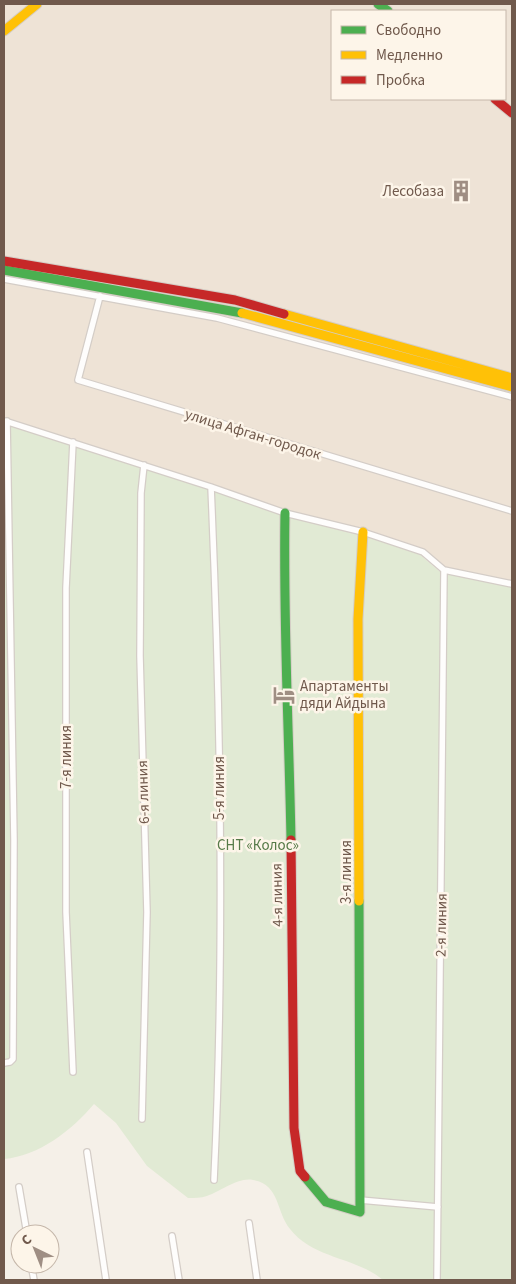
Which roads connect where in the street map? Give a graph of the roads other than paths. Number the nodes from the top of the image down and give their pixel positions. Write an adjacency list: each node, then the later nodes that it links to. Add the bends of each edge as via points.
1 (37, 4): 2 (street)
2 (4, 31)
3 (496, 100): 4 (street)
4 (512, 113)
5 (4, 261): 9 (street, via 235,300)
6 (4, 270): 10 (street, via 228,309)
7 (4, 279): 8 (street)
8 (100, 296): 11 (street, via 217,318); 16 (street, улица Афган-городок, via 78,380)
9 (512, 378)
10 (512, 387)
11 (512, 397)
12 (5, 421): 13 (street); 21 (street, via 14,840 13,1059)
13 (73, 442): 14 (street); 22 (street, 7-я линия, via 66,588 66,912)
14 (144, 465): 15 (street); 23 (street, 6-я линия, via 140,656 147,912)
15 (210, 486): 17 (street); 25 (street, 5-я линия, via 219,744 220,1047)
16 (512, 511)
17 (285, 513): 18 (street); 29 (street, 4-я линия, via 294,1128 300,1171 326,1202)
18 (363, 532): 19 (street, via 423,552); 27 (street, 3-я линия, via 358,619)
19 (444, 570): 20 (street); 28 (street, 2-я линия)
20 (512, 584)
21 (4, 1063)
22 (73, 1072)
23 (142, 1119)
24 (86, 1152): 33 (street)
25 (214, 1180)
26 (19, 1187): 31 (street)
27 (360, 1200): 28 (street); 29 (street, 3-я линия)
28 (438, 1207): 36 (street, 2-я линия)
29 (360, 1212)
30 (249, 1223): 35 (street)
31 (25, 1224)
32 (172, 1236): 34 (street)
33 (106, 1280)
34 (179, 1280)
35 (257, 1280)
36 (437, 1280)

